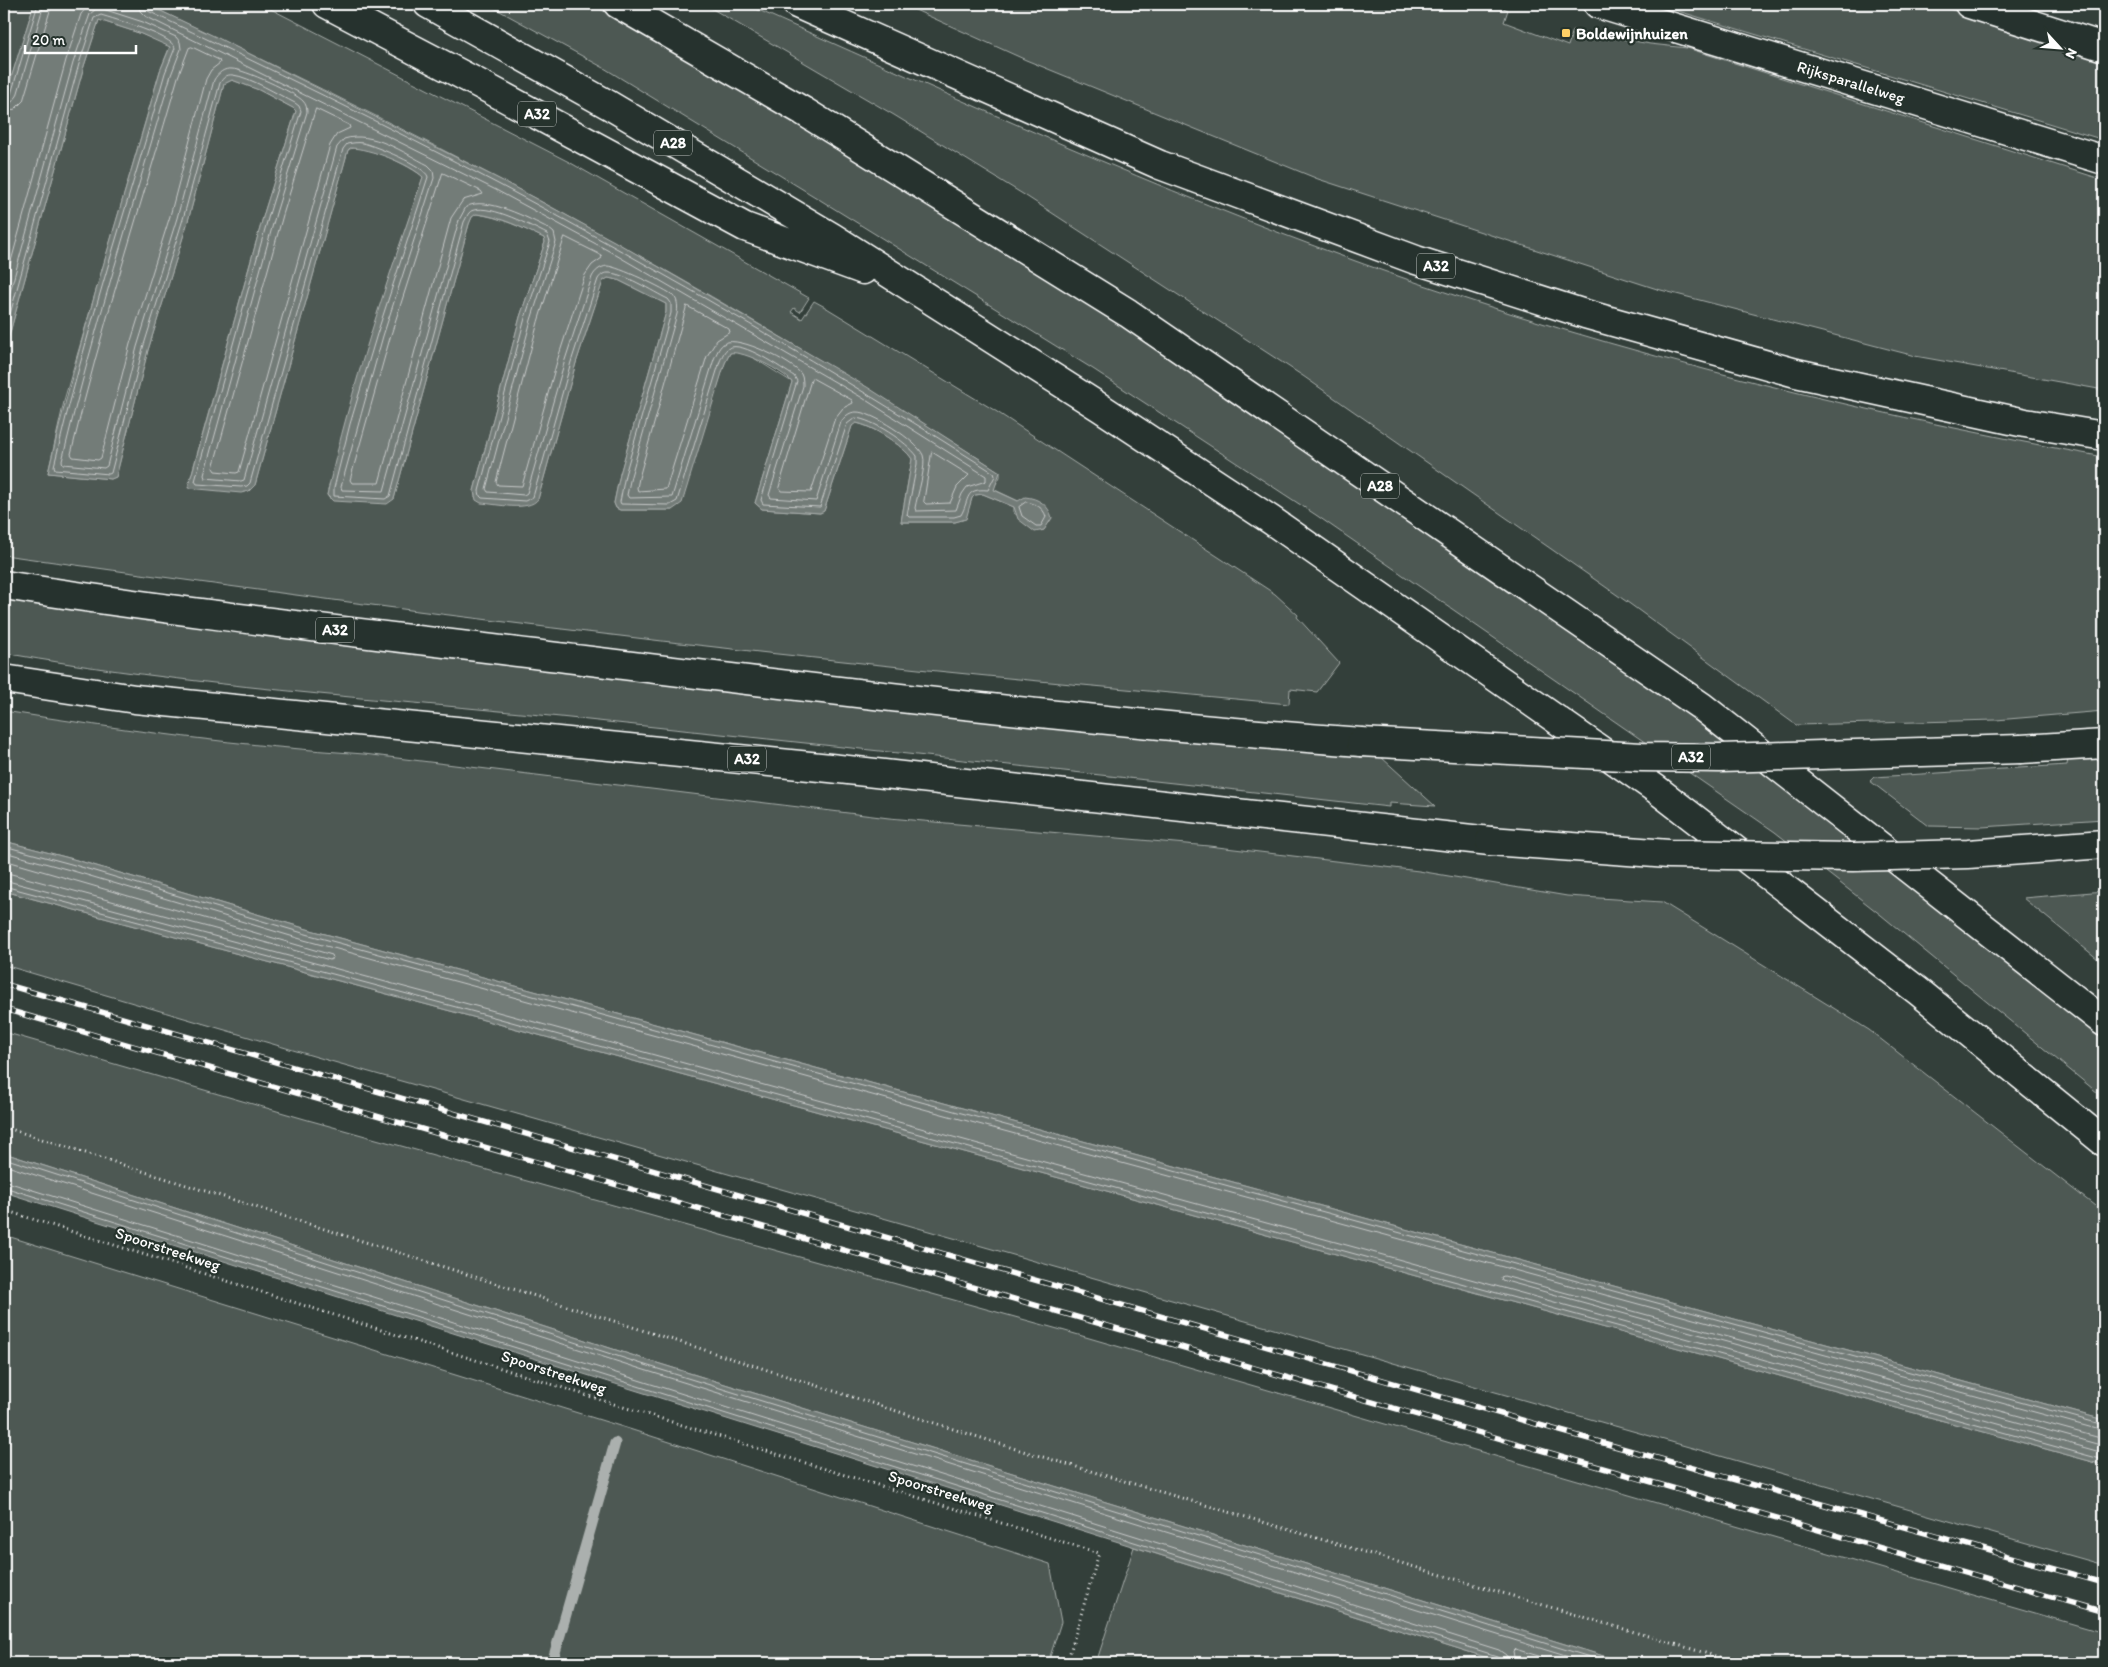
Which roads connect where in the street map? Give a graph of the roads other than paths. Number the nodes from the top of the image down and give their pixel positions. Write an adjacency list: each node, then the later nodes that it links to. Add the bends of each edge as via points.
1 (327, 4): 9 (main road, A32, via 746,227)
2 (428, 4): 9 (main road, A28, via 610,105)
3 (618, 4): 15 (main road, A28, via 803,112 1128,313 1685,694)
4 (797, 4): 10 (main road, A32, via 1160,165 1416,260 1584,314 1796,373 2025,423)
5 (1598, 4): 8 (main road, Rijksparallelweg)
6 (1969, 4): 7 (main road)
7 (2104, 46)
8 (2104, 160)
9 (914, 289): 16 (main road, A28, via 1271,520 1656,788 1918,991)
10 (2104, 436)
11 (4, 585): 13 (main road, A32, bridge, via 314,627 1198,730 1652,757 1834,755)
12 (4, 679): 14 (main road, A32, bridge, via 135,699 830,768 1490,841 1669,854 1853,857 1968,854)
13 (2104, 744)
14 (2104, 844)
15 (2104, 1022)
16 (2104, 1142)

